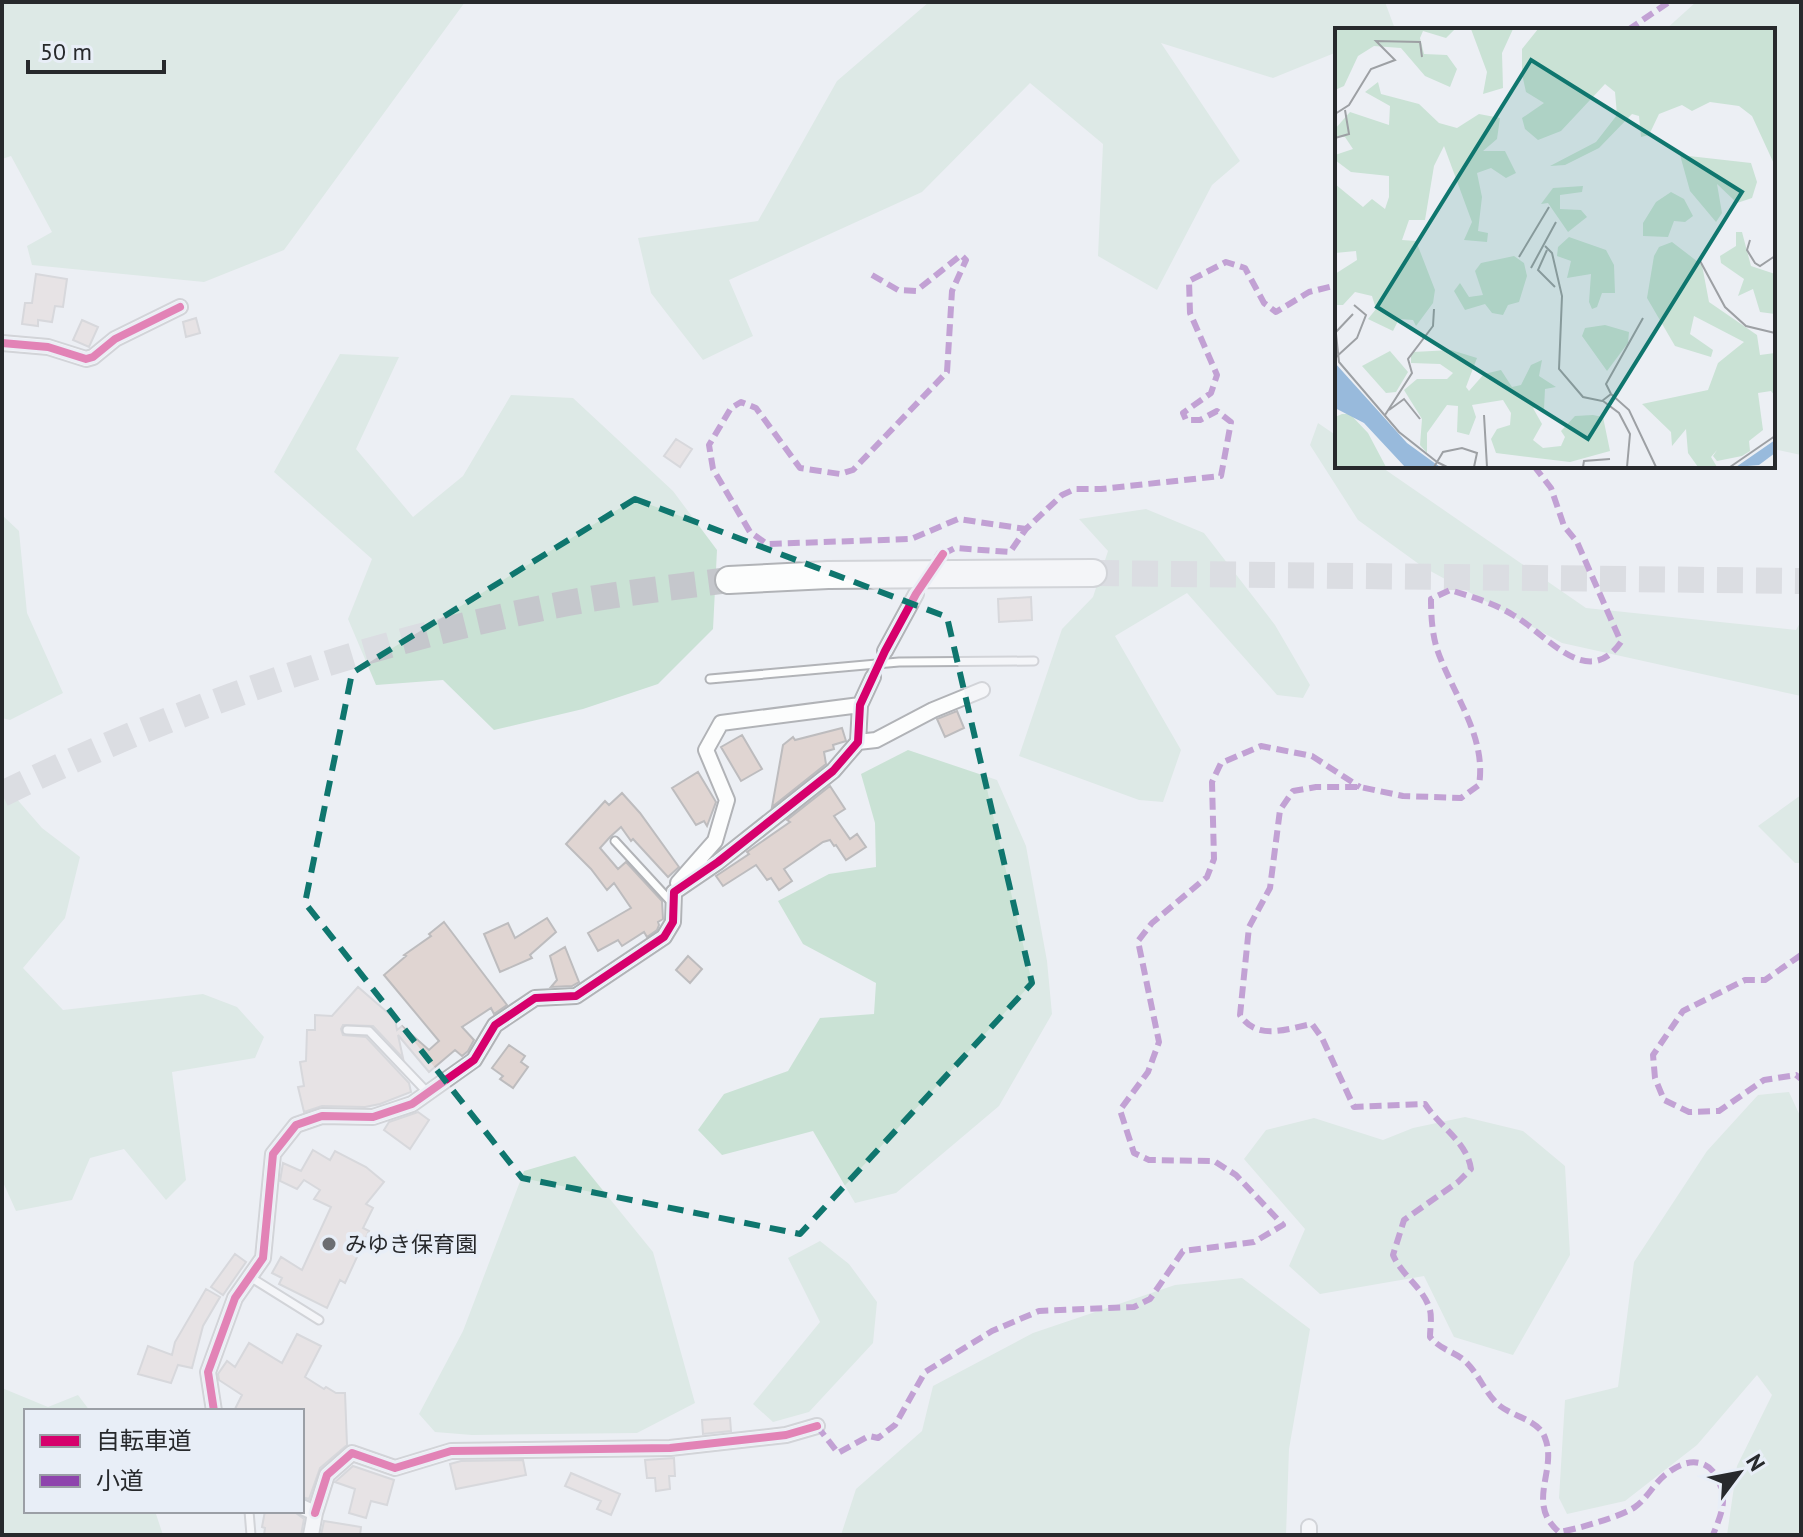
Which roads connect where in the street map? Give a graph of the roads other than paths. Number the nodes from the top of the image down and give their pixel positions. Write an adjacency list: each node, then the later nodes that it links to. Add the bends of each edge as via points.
1 (180, 307): 2 (street, via 86,359 48,347)
2 (2, 343)
3 (1093, 573): 4 (highway)
4 (729, 580)
5 (916, 594): 6 (street)
6 (885, 651)
7 (1034, 661): 9 (lane, via 899,662)
8 (873, 677): 11 (street)
9 (710, 679)
10 (982, 690): 12 (street, via 876,740)
11 (860, 705): 12 (street); 14 (street, via 721,723 706,750 727,800 715,841 680,881)
12 (858, 742): 14 (street, via 833,771)
13 (615, 841): 14 (lane)
14 (674, 899): 16 (street, via 673,922 664,937 576,996 535,998 495,1025 474,1060)
15 (347, 1030): 16 (lane, via 369,1031)
16 (427, 1092): 17 (street, via 412,1104 373,1117 322,1116 296,1125 273,1154 263,1258)
17 (250, 1277): 18 (lane); 19 (street, via 235,1298 208,1372)
18 (319, 1320)
19 (214, 1409)
20 (817, 1426): 21 (street, via 786,1435 670,1448 451,1451 395,1468 352,1453 327,1475)
21 (309, 1510): 24 (street)
22 (249, 1513): 23 (lane)
23 (251, 1535)
24 (311, 1535)

